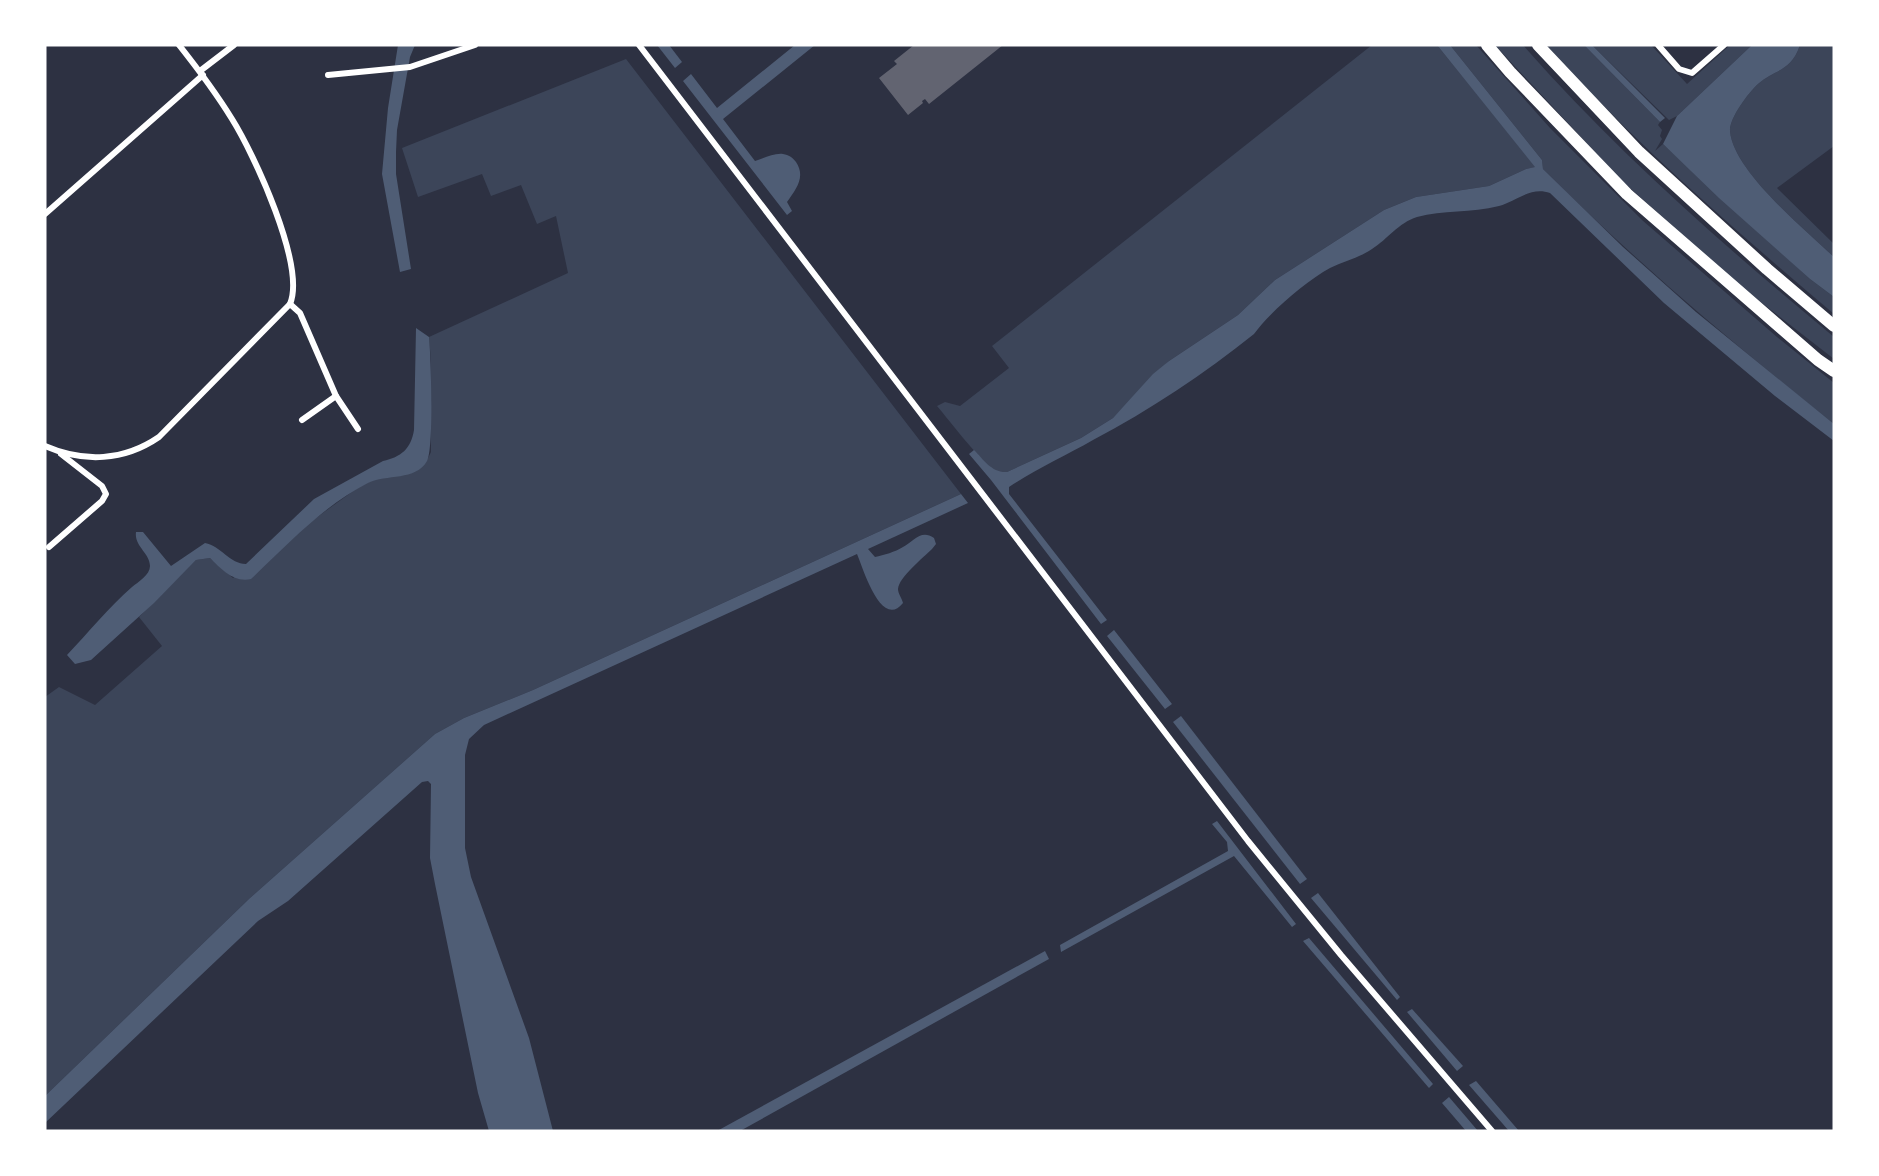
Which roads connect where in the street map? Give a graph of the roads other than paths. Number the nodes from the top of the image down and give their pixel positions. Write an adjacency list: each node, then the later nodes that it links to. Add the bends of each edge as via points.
1 (179, 45): 9 (street)
2 (234, 45): 9 (street)
3 (475, 45): 10 (street, via 410,67)
4 (639, 45): 21 (street, via 1248,841)
5 (1487, 45): 14 (main road, via 1627,194)
6 (1538, 45): 13 (main road, via 1639,152)
7 (1658, 45): 8 (street, via 1679,69 1692,73)
8 (1724, 45)
9 (201, 73): 11 (street); 12 (street, via 246,143 271,201 288,251 294,287)
10 (328, 75)
11 (45, 214)
12 (290, 304): 15 (street, via 300,313); 19 (street, via 147,445 112,457)
13 (1834, 326)
14 (1834, 371)
15 (336, 396): 16 (street); 17 (street)
16 (302, 420)
17 (358, 429)
18 (45, 446): 19 (street)
19 (58, 452): 20 (street, via 102,486 106,494)
20 (49, 547)
21 (1492, 1131)

